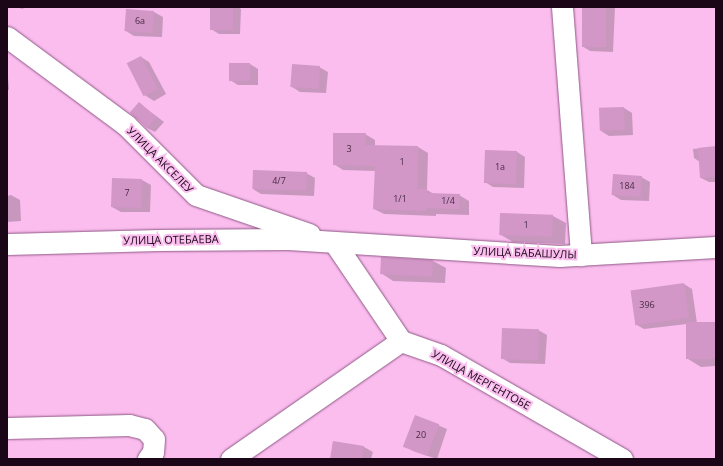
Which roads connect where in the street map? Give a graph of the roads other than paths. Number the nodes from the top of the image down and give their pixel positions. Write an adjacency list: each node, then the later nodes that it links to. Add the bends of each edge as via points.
1 (562, 7): 6 (street)
2 (7, 37): 3 (street, УЛИЦА АКСЕЛЕУ, via 126,126 196,195)
3 (334, 242): 4 (street, УЛИЦА ОТЕБАЕВА, via 288,239); 6 (street, УЛИЦА БАБАШУЛЫ, via 560,256); 7 (street)
4 (7, 244)
5 (716, 247): 6 (street, УЛИЦА БАБАШУЛЫ)
6 (581, 255)
7 (401, 341): 9 (street, УЛИЦА МЕРГЕНТОБЕ, via 441,355); 11 (street)
8 (7, 428): 10 (street, via 129,425 145,429 154,439 153,452)
9 (594, 452): 12 (street, УЛИЦА МЕРГЕНТОБЕ)
10 (148, 459)
11 (231, 459)
12 (622, 459)

